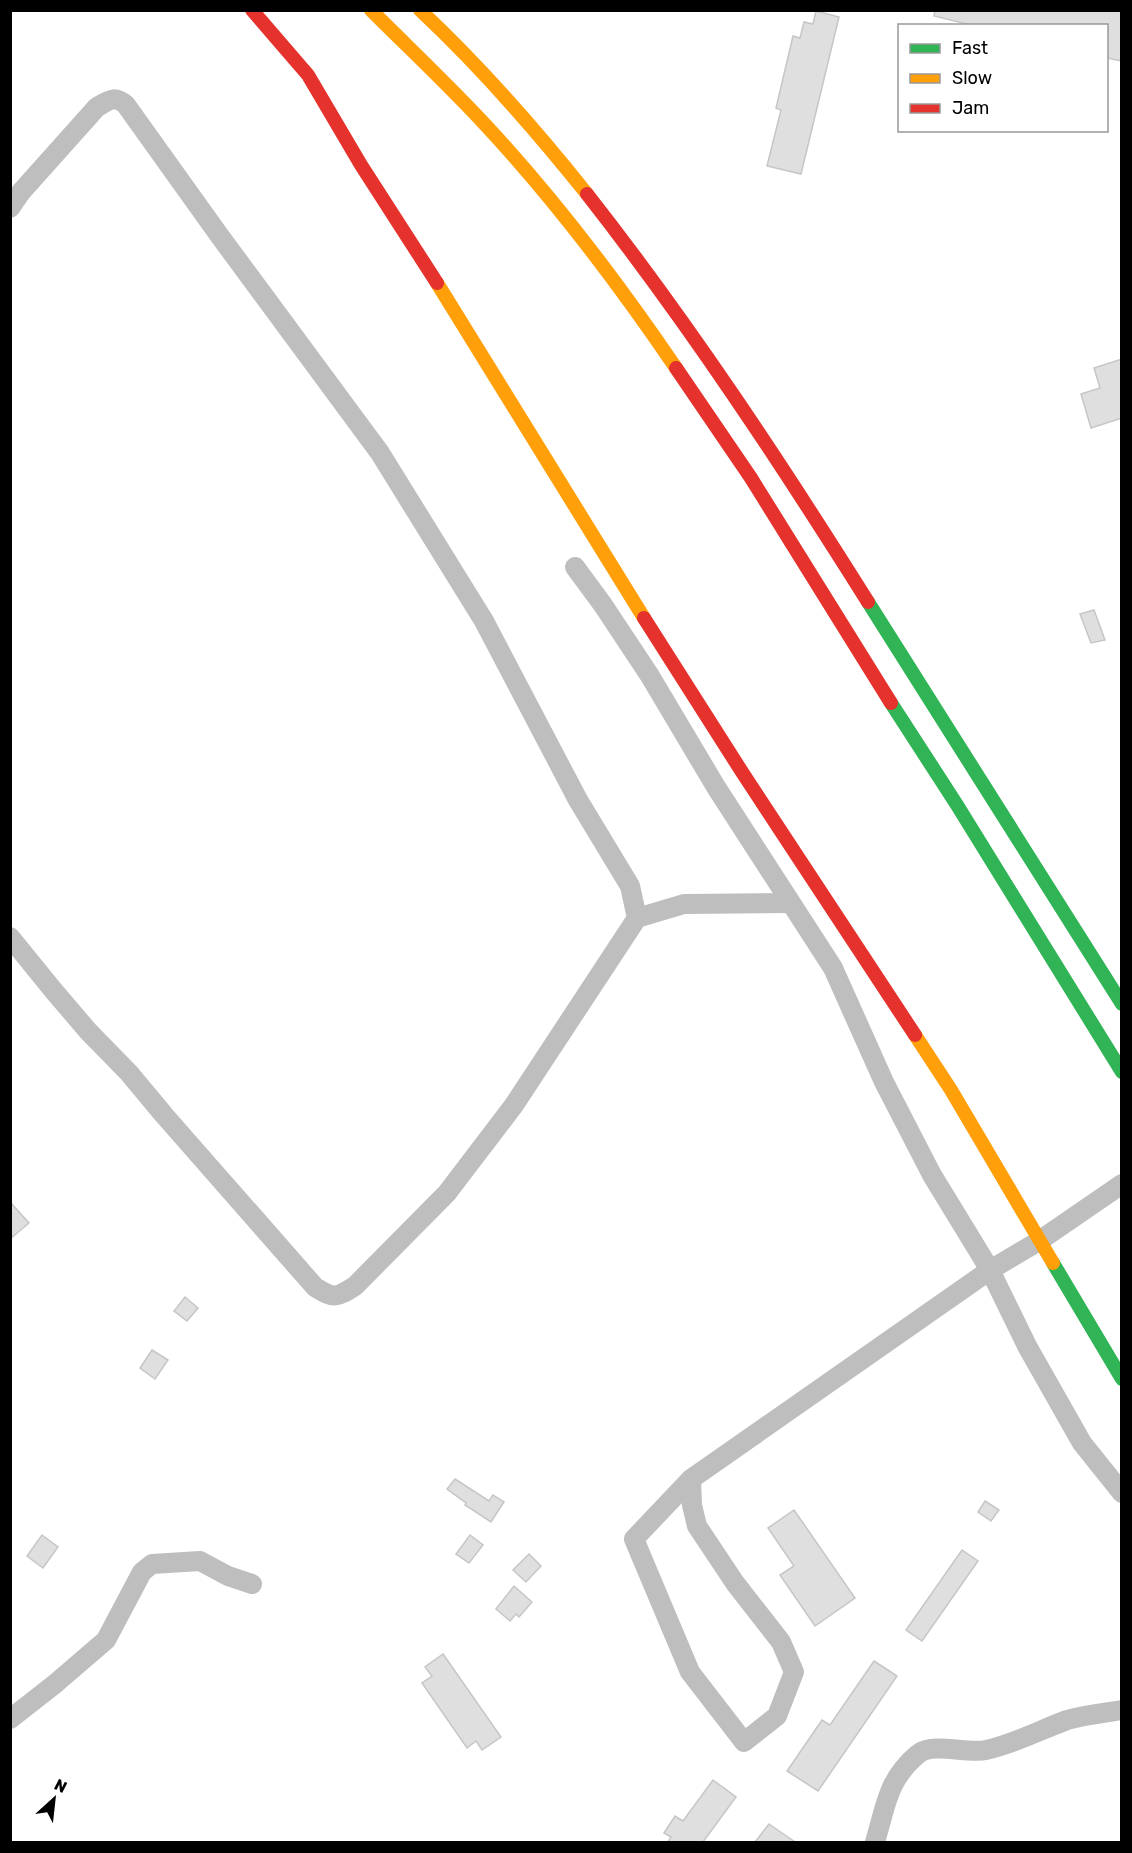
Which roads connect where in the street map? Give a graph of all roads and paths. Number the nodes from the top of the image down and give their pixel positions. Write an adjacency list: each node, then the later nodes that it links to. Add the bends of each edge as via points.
1 (252, 10): 12 (main road, via 308,75 717,732 951,1090)
2 (371, 10): 10 (main road, via 478,117 535,182 654,336 751,478)
3 (420, 10): 9 (main road, via 559,158 739,402)
4 (10, 208): 7 (street, via 97,107 111,99 126,105 380,453 484,621 578,800 630,886)
5 (575, 567): 6 (street, via 650,676)
6 (790, 903): 7 (street, via 684,904); 13 (street, via 833,968 884,1082 932,1174)
7 (637, 918): 8 (street, via 514,1105 447,1193 355,1286 340,1295 329,1296 315,1287)
8 (10, 937)
9 (1122, 1004)
10 (1122, 1072)
11 (1122, 1184): 12 (street)
12 (1039, 1240): 13 (street); 14 (main road)
13 (990, 1270): 15 (street); 16 (street, via 1027,1346 1082,1443)
14 (1122, 1379)
15 (692, 1479): 15 (street, via 634,1539 690,1672 744,1742 777,1716 794,1672 781,1642 697,1526)
16 (1122, 1493)
17 (252, 1584): 19 (street, via 200,1561 152,1563 142,1572 106,1640)
18 (1122, 1710): 20 (street, via 1069,1720 985,1750 965,1752 947,1748 920,1752 895,1779)
19 (10, 1719)
20 (875, 1842)

